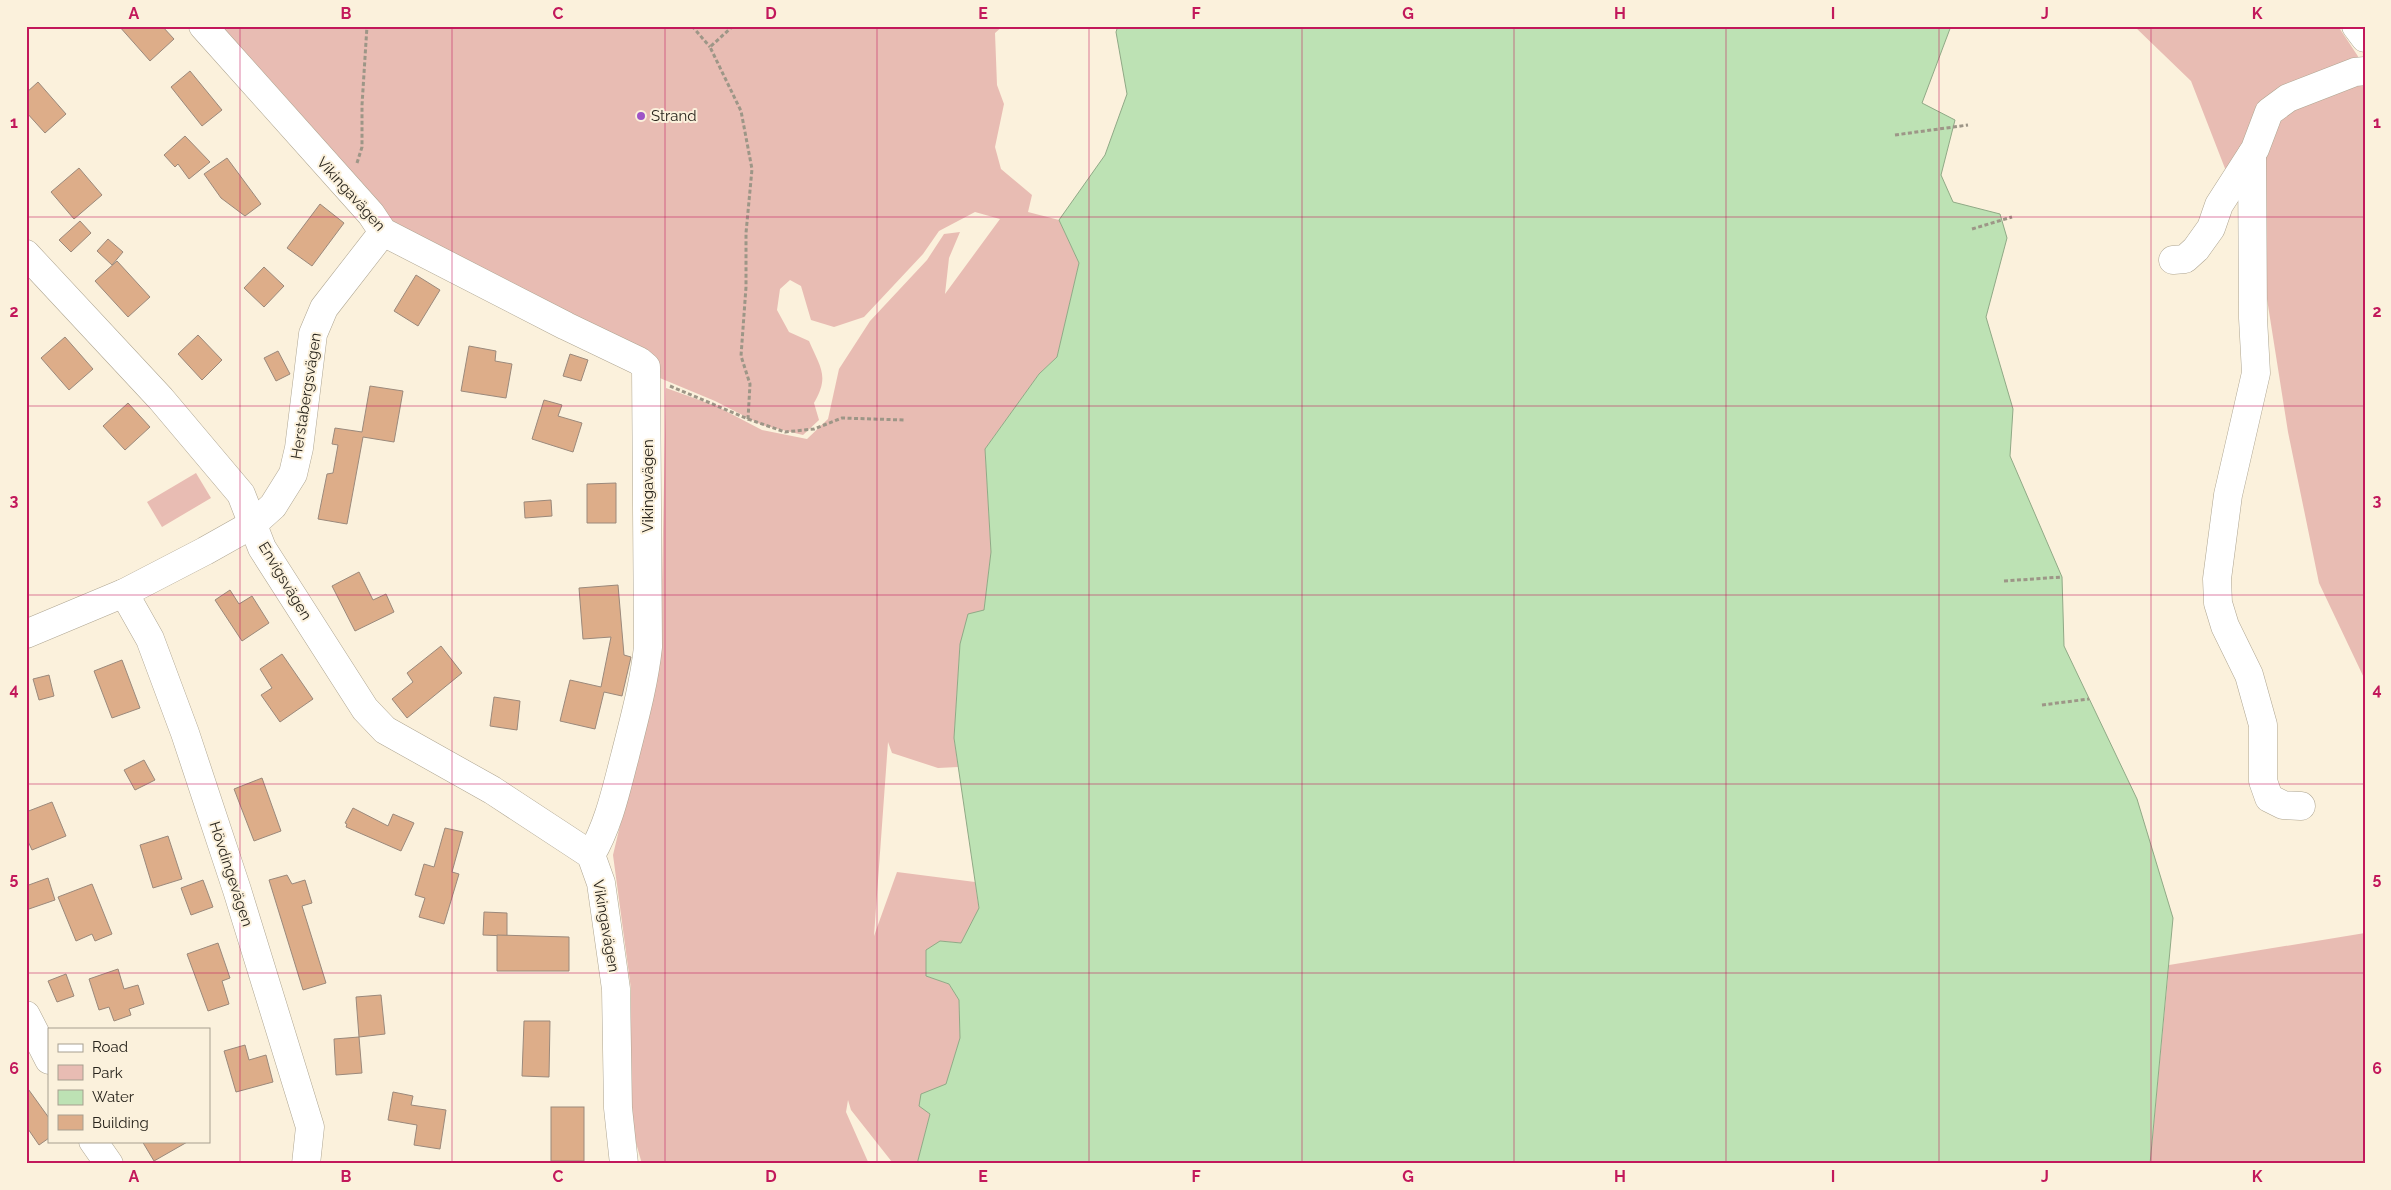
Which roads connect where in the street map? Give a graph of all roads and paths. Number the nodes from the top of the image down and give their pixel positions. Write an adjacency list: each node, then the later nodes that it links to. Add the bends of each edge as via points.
1 (202, 26): 12 (street, Vikingavägen)
2 (367, 26): 12 (path, via 362,147)
3 (692, 26): 7 (path)
4 (733, 26): 7 (path)
5 (2356, 26): 6 (street)
6 (2365, 38)
7 (710, 47): 19 (path, via 741,110 752,169 741,356 750,384)
8 (2365, 71): 11 (street, via 2288,98 2269,112)
9 (1968, 125): 10 (path)
10 (1895, 135)
11 (2253, 151): 17 (street, via 2196,249 2185,258); 28 (street, via 2256,374 2228,495 2217,579 2218,603 2236,653 2249,675 2263,725 2263,781 2269,798 2283,805)
12 (348, 189): 15 (street, Vikingavägen)
13 (2012, 217): 14 (path)
14 (1972, 229)
15 (383, 232): 18 (street, Vikingavägen, via 639,361 646,367); 21 (street, Herstabergsvägen, via 324,308 313,334 293,474 273,506)
16 (26, 254): 21 (street, Envigsvägen, via 161,398 241,494)
17 (2173, 260)
18 (646, 376): 19 (path); 29 (street, Vikingavägen, via 648,646 645,674 610,814)
19 (748, 419): 20 (path, via 785,432 814,429 842,418)
20 (904, 420)
21 (253, 524): 24 (street, Herstabergsvägen); 29 (street, Envigsvägen, via 262,548 359,700 385,730 492,790)
22 (2062, 577): 23 (path)
23 (2004, 581)
24 (124, 593): 25 (street, Herstabergsvägen); 34 (street, Hövdingevägen, via 150,639 237,890 310,1127)
25 (26, 634)
26 (2089, 699): 27 (path)
27 (2042, 705)
28 (2301, 806)
29 (591, 855): 35 (street, Vikingavägen, via 601,884 616,989 618,1108)
30 (26, 1015): 31 (street)
31 (48, 1058)
32 (94, 1142): 33 (street)
33 (109, 1164)
34 (306, 1164)
35 (624, 1164)

